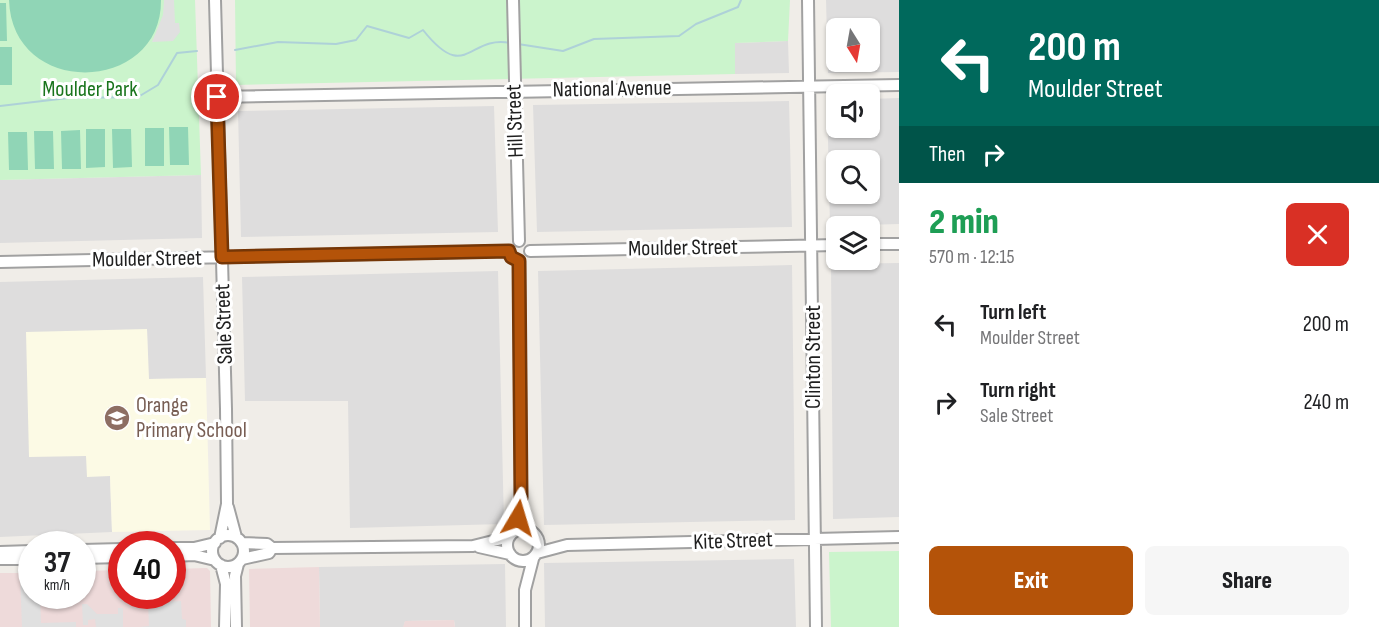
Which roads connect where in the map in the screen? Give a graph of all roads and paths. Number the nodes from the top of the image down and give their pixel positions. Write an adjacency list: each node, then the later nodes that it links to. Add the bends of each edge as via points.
1 (214, 0): 7 (street, Sale Street)
2 (513, 0): 6 (street, Hill Street)
3 (808, 0): 5 (street, Clinton Street)
4 (899, 85): 5 (street, National Avenue)
5 (807, 87): 6 (street, National Avenue); 12 (street, Clinton Street)
6 (514, 91): 7 (street, National Avenue); 8 (street, Hill Street)
7 (217, 97): 15 (street, Sale Street)
8 (519, 241): 13 (street); 14 (street)
9 (880, 244): 10 (street)
10 (899, 244)
11 (826, 245): 12 (street, Moulder Street)
12 (812, 246): 14 (street, Moulder Street); 23 (street, Clinton Street)
13 (509, 251): 15 (street, Moulder Street); 16 (street)
14 (530, 251): 16 (street)
15 (222, 257): 17 (street, Moulder Street); 19 (street, Sale Street)
16 (519, 261): 18 (street)
17 (0, 262)
18 (521, 497): 20 (street); 21 (street)
19 (227, 504): 24 (street, Sale Street); 25 (street, Sale Street)
20 (533, 533): 21 (street); 26 (street, Kite Street); 34 (street, via 540,545)
21 (512, 535): 27 (street); 33 (street, via 507,546)
22 (899, 537): 23 (street, Kite Street)
23 (814, 538): 26 (street, Kite Street); 43 (street, Clinton Street)
24 (218, 540): 25 (street); 28 (street); 38 (street, via 213,551)
25 (239, 540): 29 (street, via 267,544); 37 (street, via 244,551)
26 (567, 545): 34 (street, Kite Street)
27 (473, 546): 29 (street); 33 (street)
28 (186, 548)
29 (272, 549): 37 (street)
30 (18, 551): 31 (street)
31 (0, 552)
32 (186, 555): 38 (street)
33 (512, 556): 34 (street, via 524,561); 39 (street)
34 (535, 556): 39 (street)
35 (0, 559): 36 (street)
36 (18, 559)
37 (240, 561): 38 (street, via 229,567); 41 (street, via 235,576)
38 (218, 562): 40 (street, via 226,584)
39 (525, 590): 42 (street)
40 (225, 627)
41 (236, 627)
42 (525, 627)
43 (816, 627)

